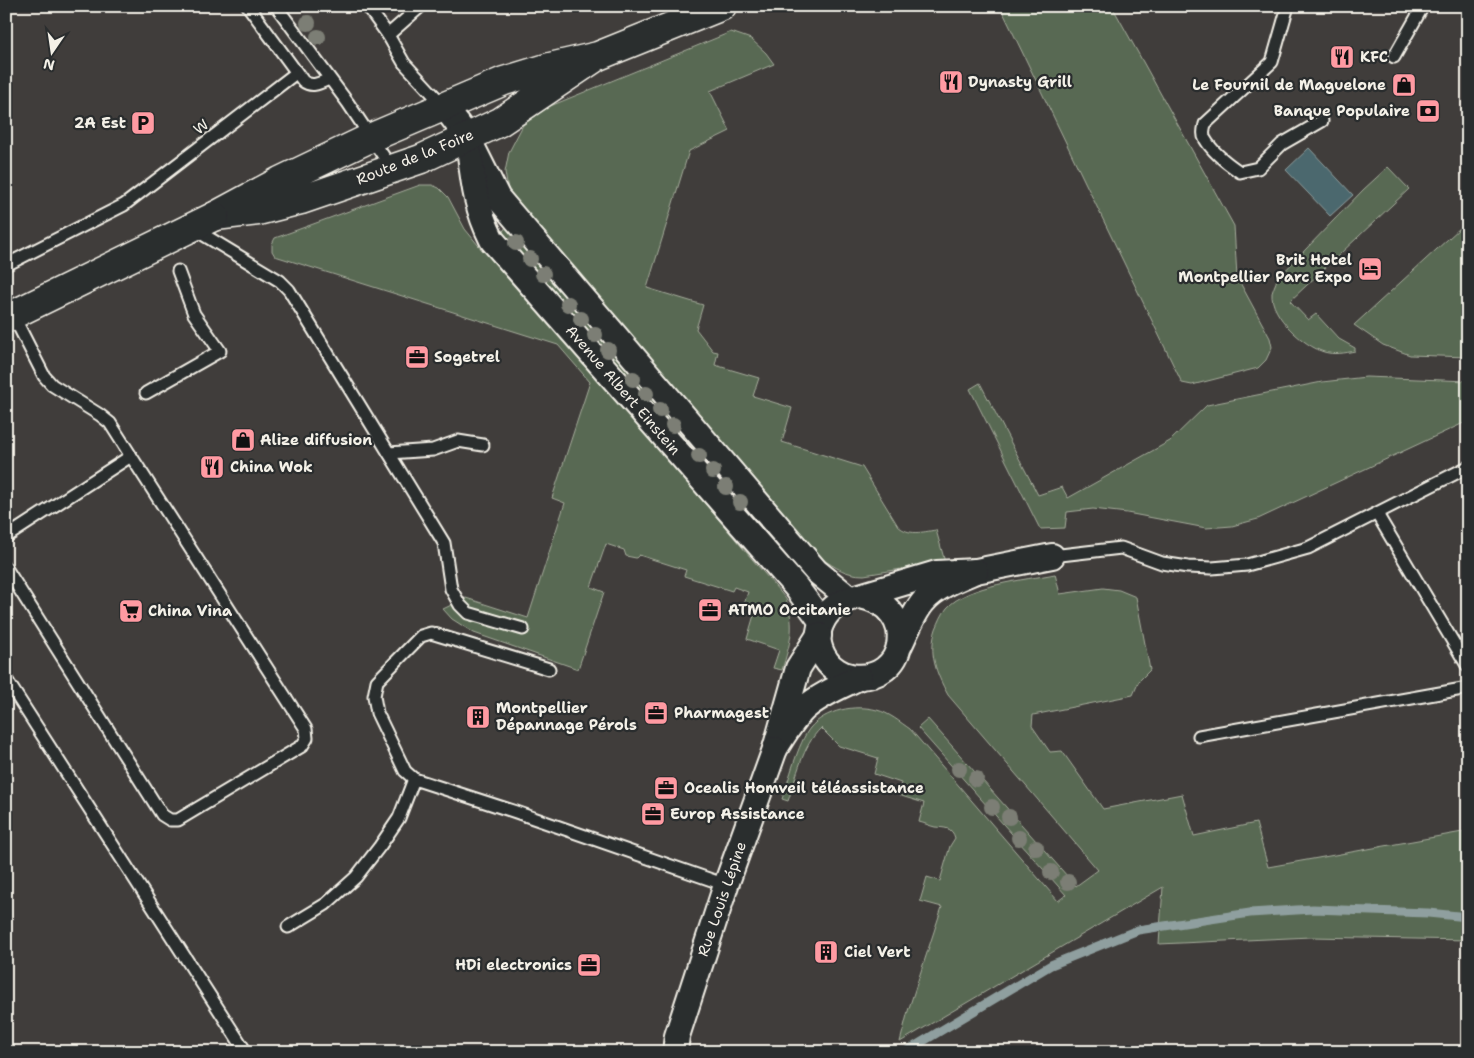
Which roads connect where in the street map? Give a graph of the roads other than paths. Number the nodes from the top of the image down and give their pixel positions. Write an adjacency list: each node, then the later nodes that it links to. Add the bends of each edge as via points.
1 (248, 6): 11 (lane)
2 (276, 6): 12 (lane)
3 (367, 6): 8 (lane)
4 (420, 6): 8 (lane)
5 (722, 6): 9 (street, Route de la Foire)
6 (1288, 6): 14 (lane, via 1272,62 1205,124 1203,133 1226,164 1240,172 1258,168 1282,144)
7 (1423, 6): 10 (lane)
8 (388, 35): 13 (lane, via 404,63)
9 (598, 56): 13 (street, Route de la Foire, via 504,81); 16 (street, Route de la Foire, via 500,122)
10 (1394, 57)
11 (296, 73): 12 (lane, via 308,85 317,85); 20 (lane, W, via 124,205)
12 (329, 78): 15 (lane)
13 (444, 106): 15 (street, Route de la Foire); 16 (street, Avenue Albert Einstein)
14 (1322, 121)
15 (370, 138): 17 (lane, via 386,160); 18 (street, Route de la Foire)
16 (468, 138): 17 (street, Route de la Foire); 33 (street, Avenue Albert Einstein, via 498,198 816,571); 35 (street, Avenue Albert Einstein, via 475,196 492,240 796,587)
17 (403, 165): 18 (street, Route de la Foire, via 301,200)
18 (215, 216): 19 (street, Route de la Foire)
19 (190, 227): 22 (street, Route de la Foire); 25 (lane, via 280,281 288,290)
20 (6, 265)
21 (178, 271): 23 (lane, via 194,314 220,351)
22 (9, 316): 26 (lane, via 44,376 52,385 110,424)
23 (146, 393)
24 (483, 445): 25 (lane, via 458,440 433,450)
25 (389, 453): 34 (lane, via 444,543 451,589 460,605 468,613)
26 (131, 456): 29 (lane); 31 (lane, via 306,729 307,738 302,746 178,820 170,820 162,815)
27 (1468, 467): 28 (lane)
28 (1377, 514): 30 (lane, via 1308,548 1248,565 1188,567 1162,563 1121,548); 37 (lane)
29 (6, 538)
30 (1052, 556): 32 (street)
31 (6, 568)
32 (976, 572): 33 (street, via 937,573); 36 (street, via 949,582 922,603)
33 (855, 597): 35 (street, via 828,611); 36 (street, via 881,602 889,609 897,620)
34 (523, 629)
35 (820, 629): 39 (street, via 820,648 826,661 842,673); 43 (street, Rue Louis Lépine, via 798,668)
36 (899, 647): 39 (street, via 894,659 884,669)
37 (1468, 667)
38 (549, 669): 44 (lane, via 431,633 421,636 377,681 374,696 376,713 405,771)
39 (860, 677): 43 (street, Rue Louis Lépine, via 806,707)
40 (6, 679): 47 (lane)
41 (1468, 688): 42 (lane)
42 (1199, 736)
43 (775, 749): 45 (street, Rue Louis Lépine)
44 (414, 779): 45 (lane); 46 (lane, via 399,818 356,877 326,904)
45 (726, 885): 48 (street, Rue Louis Lépine, via 677,1036)
46 (288, 927)
47 (246, 1052)
48 (675, 1052)

